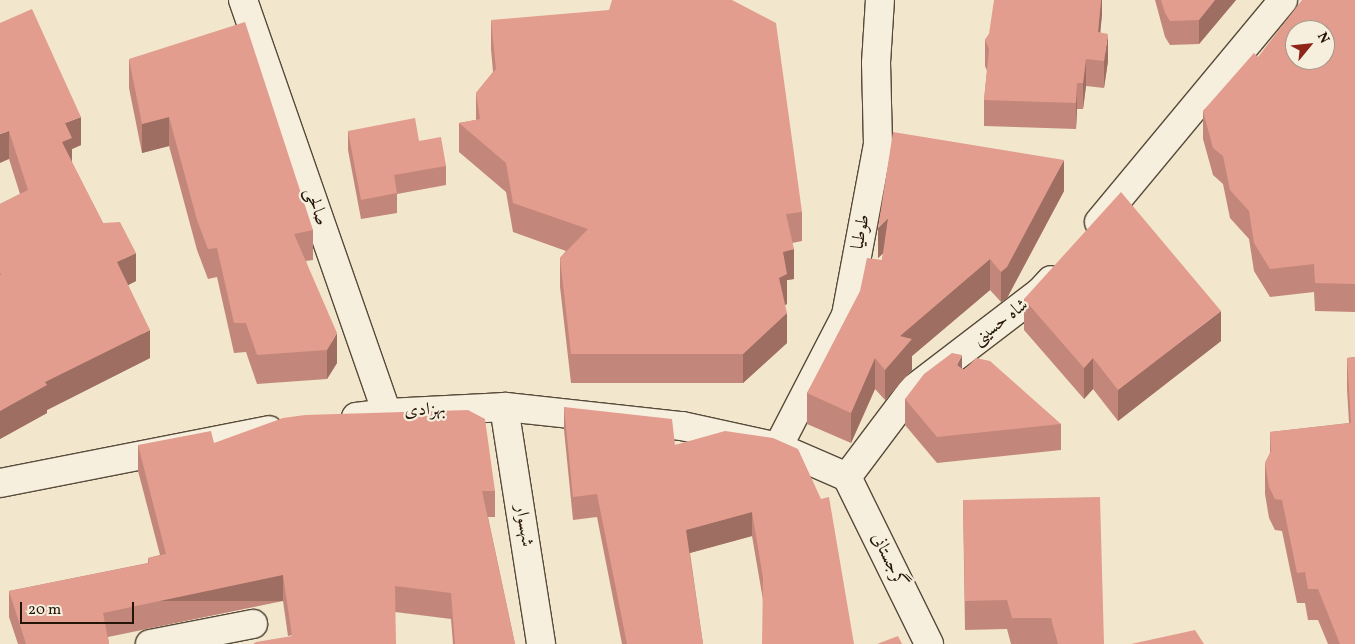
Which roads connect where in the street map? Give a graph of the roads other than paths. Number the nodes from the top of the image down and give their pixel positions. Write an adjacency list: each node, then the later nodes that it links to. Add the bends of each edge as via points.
1 (243, 0): 7 (street, صالحی)
2 (880, 0): 10 (street, طوطیا, via 876,63 878,144 846,315)
3 (1283, 0): 4 (street)
4 (1084, 240)
5 (1065, 262): 11 (street, شاه حسینی, via 1040,292 913,389)
6 (504, 407): 7 (street, بهزادی); 10 (street, بهزادی, via 682,426); 15 (street, شهسوار)
7 (387, 413): 8 (street, بهزادی)
8 (331, 421)
9 (294, 427): 12 (street)
10 (778, 447): 11 (street, بهزادی)
11 (847, 477): 16 (street, گرجستانی)
12 (0, 483)
13 (253, 624): 14 (street)
14 (150, 644)
15 (541, 644)
16 (929, 644)

